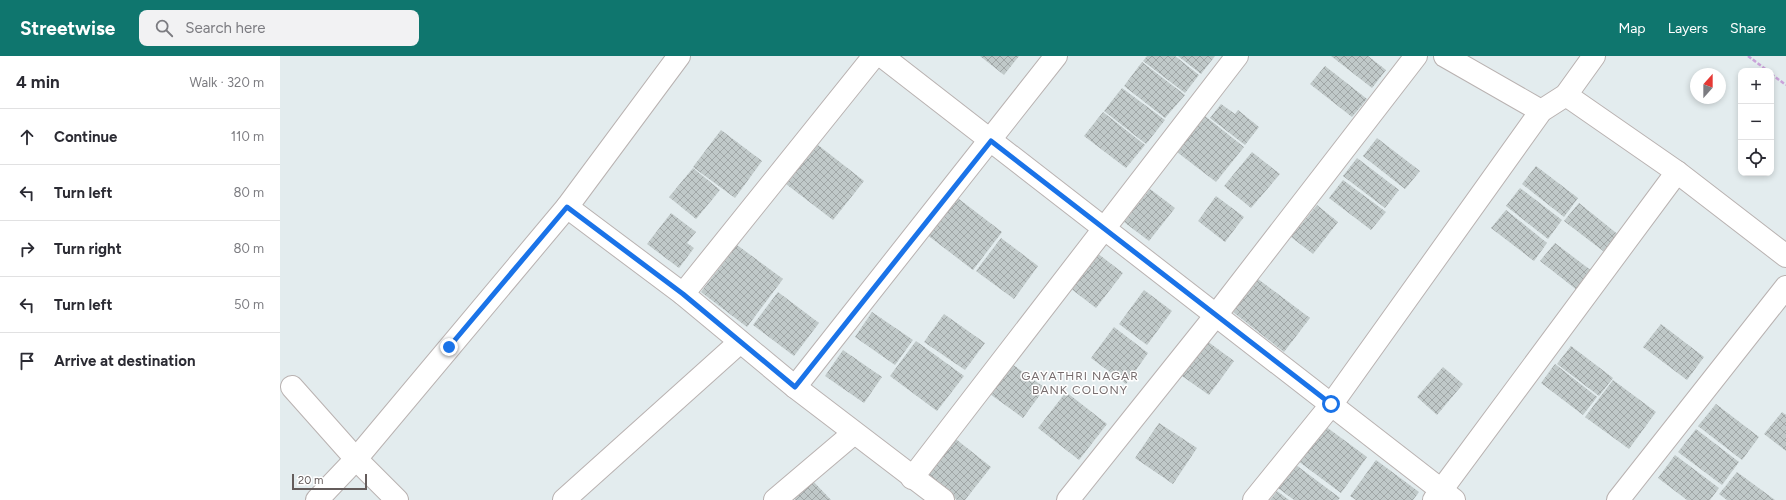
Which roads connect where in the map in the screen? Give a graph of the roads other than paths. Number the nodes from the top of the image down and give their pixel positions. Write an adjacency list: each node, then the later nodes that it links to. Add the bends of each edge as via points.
1 (679, 56): 13 (street)
2 (874, 56): 17 (street)
3 (882, 56): 11 (street)
4 (1056, 56): 11 (street)
5 (1237, 56): 14 (street)
6 (1416, 56): 18 (street)
7 (1445, 56): 10 (street)
8 (1594, 56): 9 (street)
9 (1566, 95): 10 (street); 12 (street)
10 (1541, 111): 22 (street)
11 (991, 141): 14 (street); 21 (street)
12 (1677, 172): 15 (street); 26 (street)
13 (567, 207): 17 (street); 24 (street)
14 (1105, 229): 18 (street); 25 (street)
15 (1786, 256)
16 (1786, 287): 34 (street)
17 (683, 294): 19 (street)
18 (1216, 315): 22 (street); 32 (street)
19 (740, 342): 21 (street); 29 (street)
20 (292, 387): 24 (street)
21 (795, 387): 23 (street)
22 (1331, 404): 26 (street); 33 (street)
23 (854, 433): 25 (street); 30 (street)
24 (356, 459): 27 (street); 28 (street)
25 (912, 478): 31 (street)
26 (1443, 497)
27 (317, 500)
28 (397, 500)
29 (564, 500)
30 (776, 500)
31 (943, 500)
32 (1068, 500)
33 (1254, 500)
34 (1618, 500)

